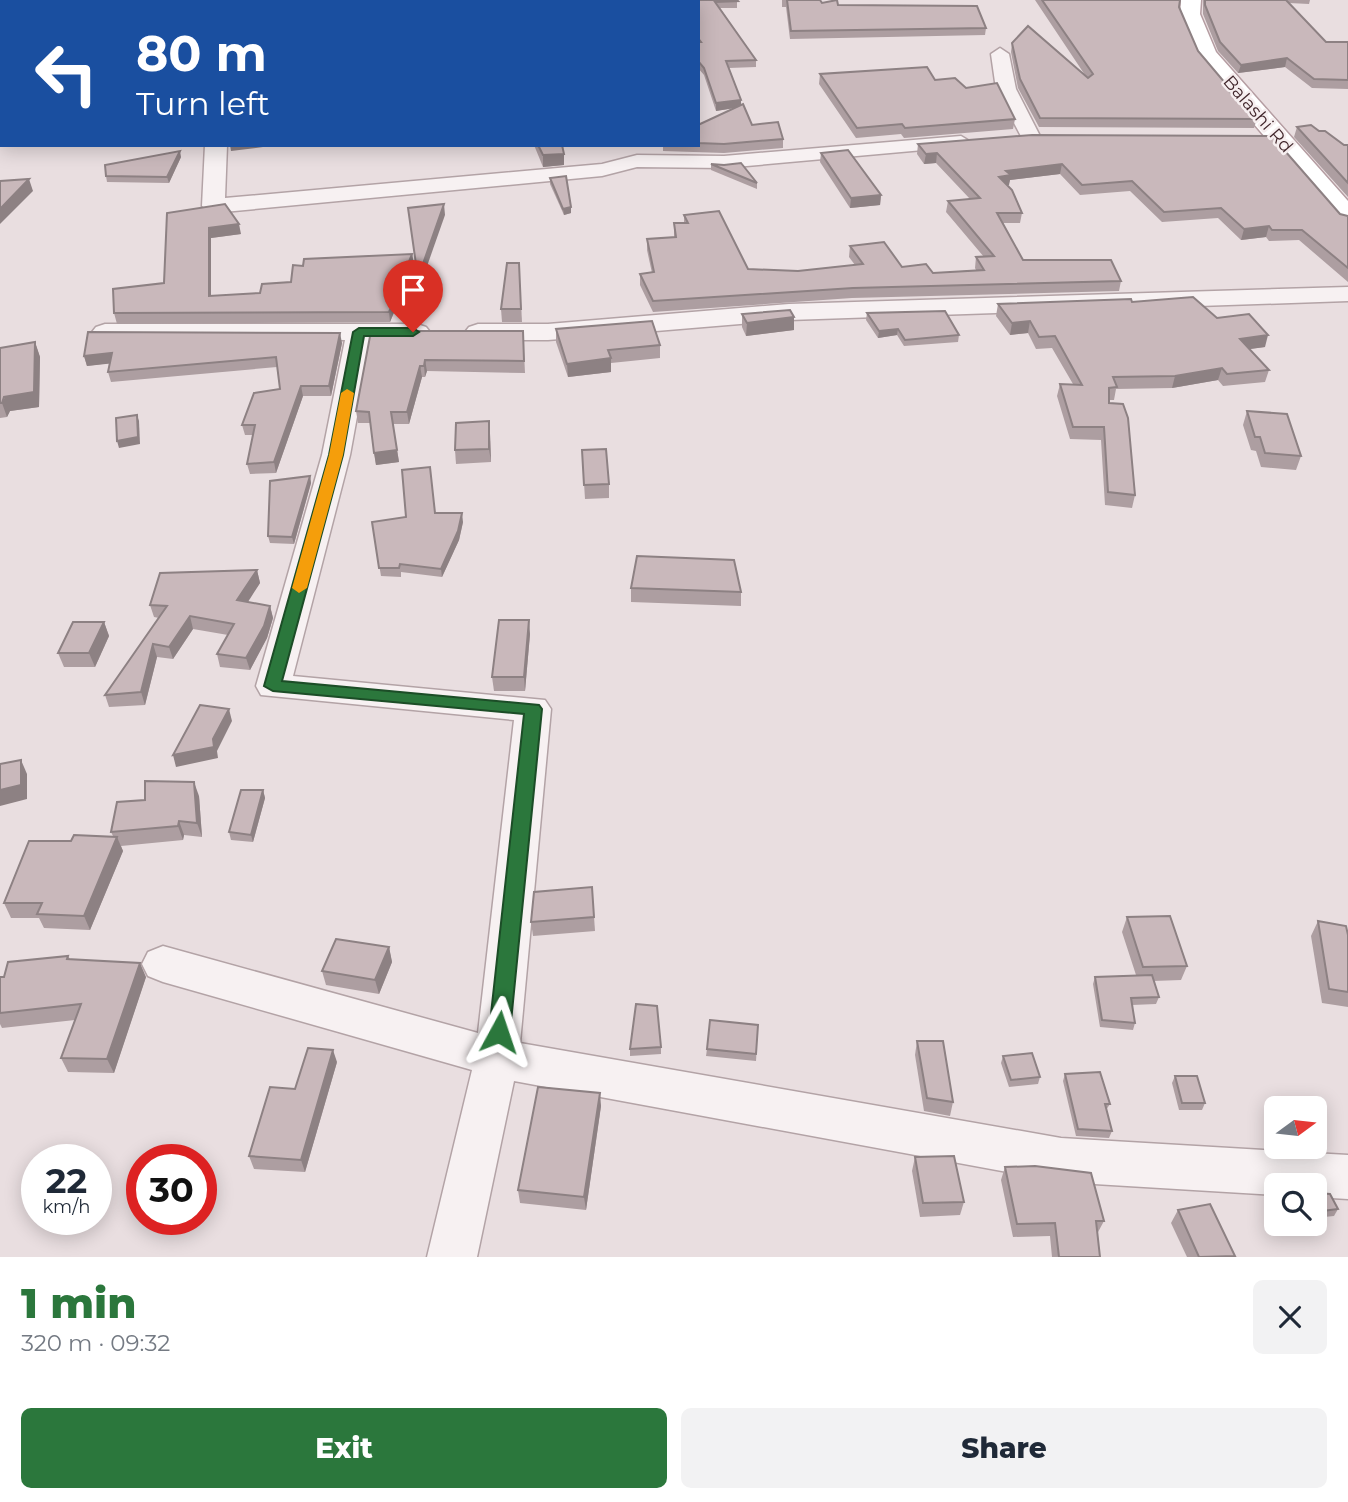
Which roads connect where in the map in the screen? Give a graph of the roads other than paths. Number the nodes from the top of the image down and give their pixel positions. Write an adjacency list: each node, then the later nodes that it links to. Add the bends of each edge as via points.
1 (1191, 0): 6 (main road, Balashi Rd, via 1190,14 1206,54)
2 (1000, 54): 3 (street, via 1006,89)
3 (1030, 136): 4 (street); 8 (street, via 724,162)
4 (1057, 136)
5 (1250, 136): 6 (street)
6 (1278, 136): 9 (main road, Balashi Rd)
7 (216, 147): 8 (street, via 213,206 603,170)
8 (633, 153)
9 (1348, 217)
10 (1348, 295): 12 (street, via 789,312 548,332)
11 (105, 332): 12 (street)
12 (359, 332): 14 (street, via 336,455 273,686 533,709)
13 (163, 964): 14 (street)
14 (497, 1058): 15 (street, via 1061,1160); 16 (street)
15 (1348, 1177)
16 (452, 1257)

